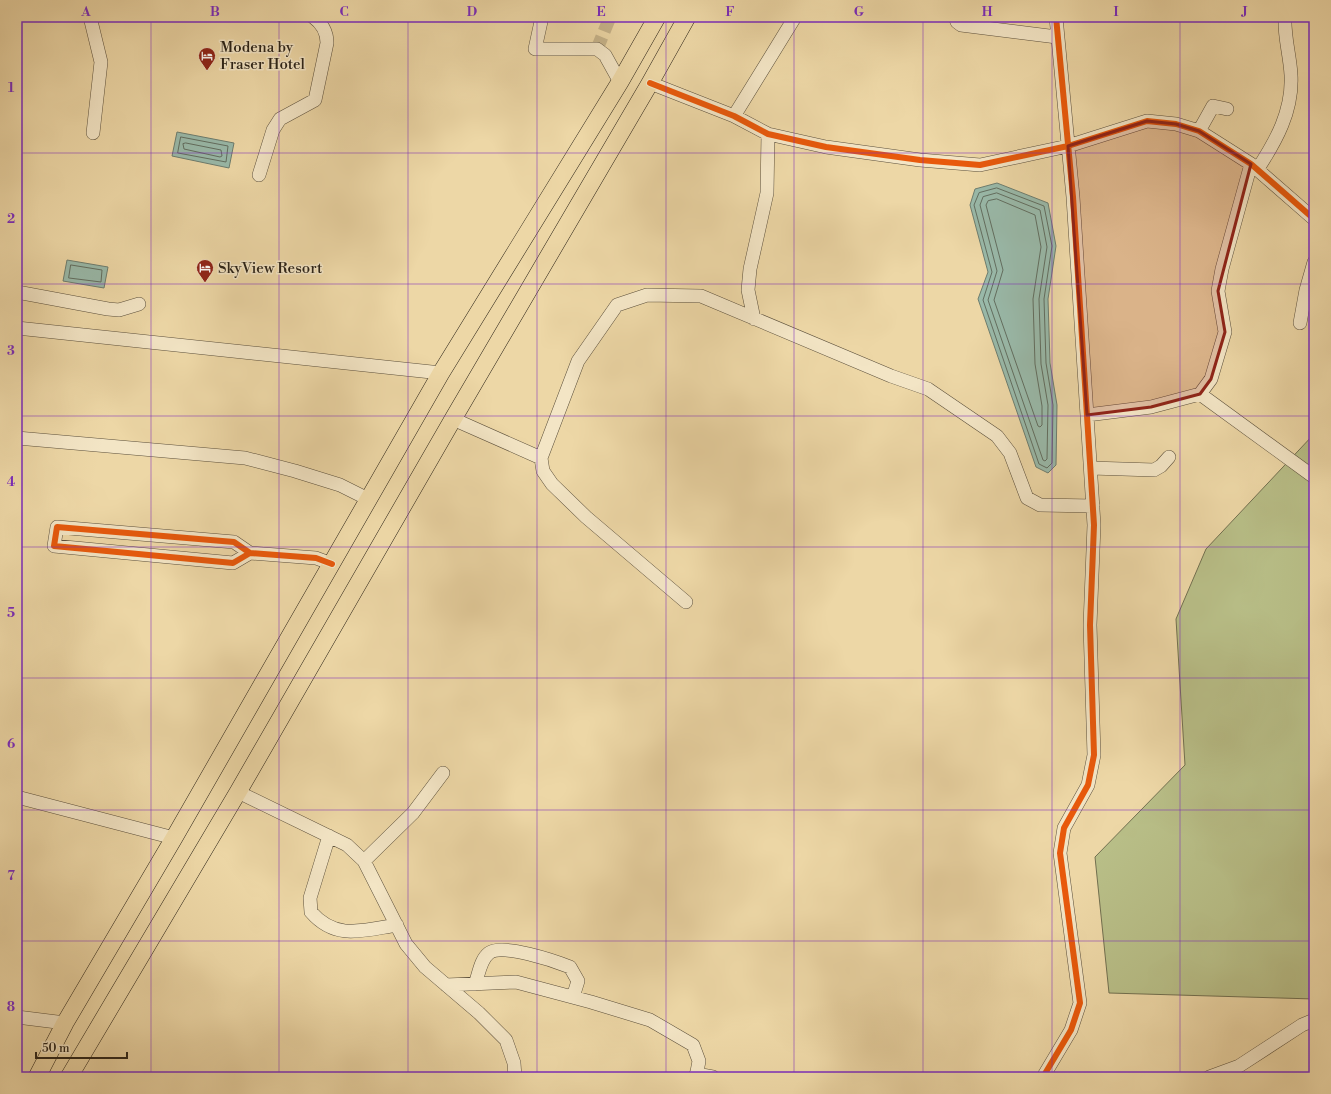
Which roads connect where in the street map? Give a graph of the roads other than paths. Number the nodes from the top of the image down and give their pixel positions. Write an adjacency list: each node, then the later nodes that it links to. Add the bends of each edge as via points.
1 (90, 17): 16 (street, via 101,62)
2 (313, 17): 20 (street, via 327,35 315,100 280,119 273,130)
3 (542, 17): 11 (street, via 535,48 597,49 605,55)
4 (657, 17): 11 (main road)
5 (687, 17): 12 (main road)
6 (795, 17): 14 (street)
7 (954, 17): 10 (street, via 961,25)
8 (1056, 17): 10 (street)
9 (1285, 17): 19 (street, via 1284,32 1291,76 1286,118 1275,143)
10 (1057, 37): 18 (street)
11 (620, 82): 28 (main road)
12 (650, 83): 14 (street); 31 (main road)
13 (1227, 109): 15 (street, via 1213,106)
14 (734, 116): 17 (street)
15 (1199, 131): 18 (street, via 1176,124 1147,121); 19 (street)
16 (93, 133)
17 (768, 134): 18 (street, via 826,147 980,165); 25 (street, via 767,193 762,225 750,269 748,290)
18 (1068, 146): 30 (street)
19 (1254, 167): 21 (street); 29 (street, via 1222,269 1218,291 1224,332 1210,379)
20 (259, 175)
21 (1314, 219)
22 (1314, 262): 26 (street)
23 (17, 292): 24 (street, via 108,309 119,310)
24 (139, 304)
25 (754, 319): 34 (street, via 701,296 647,295 617,305 578,361); 38 (street, via 928,389 997,436 1010,453 1028,498 1035,504)
26 (1300, 323)
27 (17, 328): 28 (street)
28 (441, 373): 37 (main road)
29 (1200, 394): 30 (street, via 1151,407); 36 (street)
30 (1087, 415): 35 (street)
31 (452, 419): 34 (street); 43 (main road)
32 (17, 438): 37 (street, via 245,458 340,485)
33 (1169, 457): 35 (street, via 1162,466 1154,470)
34 (541, 458): 41 (street, via 543,471 557,490)
35 (1091, 468): 38 (street)
36 (1314, 477)
37 (368, 499): 40 (main road)
38 (1088, 506): 60 (street, via 1094,525 1090,625 1094,755 1088,785 1064,828 1060,853 1080,1003 1071,1030)
39 (250, 553): 39 (street, via 233,563 54,546 57,527 234,542); 40 (street, via 316,558)
40 (332, 564): 46 (main road)
41 (686, 602)
42 (443, 773): 47 (street, via 413,813)
43 (238, 792): 45 (street); 57 (main road)
44 (17, 797): 46 (street)
45 (329, 836): 47 (street, via 347,845); 48 (street, via 310,898 311,912 328,928 352,932)
46 (174, 838): 54 (main road)
47 (364, 861): 48 (street)
48 (397, 925): 50 (street, via 406,944)
49 (475, 984): 50 (street); 51 (street, via 516,982); 51 (street, via 483,959 490,952 504,949 570,967 578,981)
50 (446, 985): 58 (street, via 506,1040 514,1063)
51 (573, 997): 55 (street, via 650,1020 694,1045 699,1061)
52 (17, 1018): 54 (street)
53 (1314, 1020): 61 (street, via 1302,1025 1239,1066)
54 (65, 1024): 56 (main road)
55 (696, 1075): 59 (street)
56 (37, 1077)
57 (69, 1077)
58 (515, 1077)
59 (713, 1077)
60 (1043, 1077)
61 (1209, 1077)

